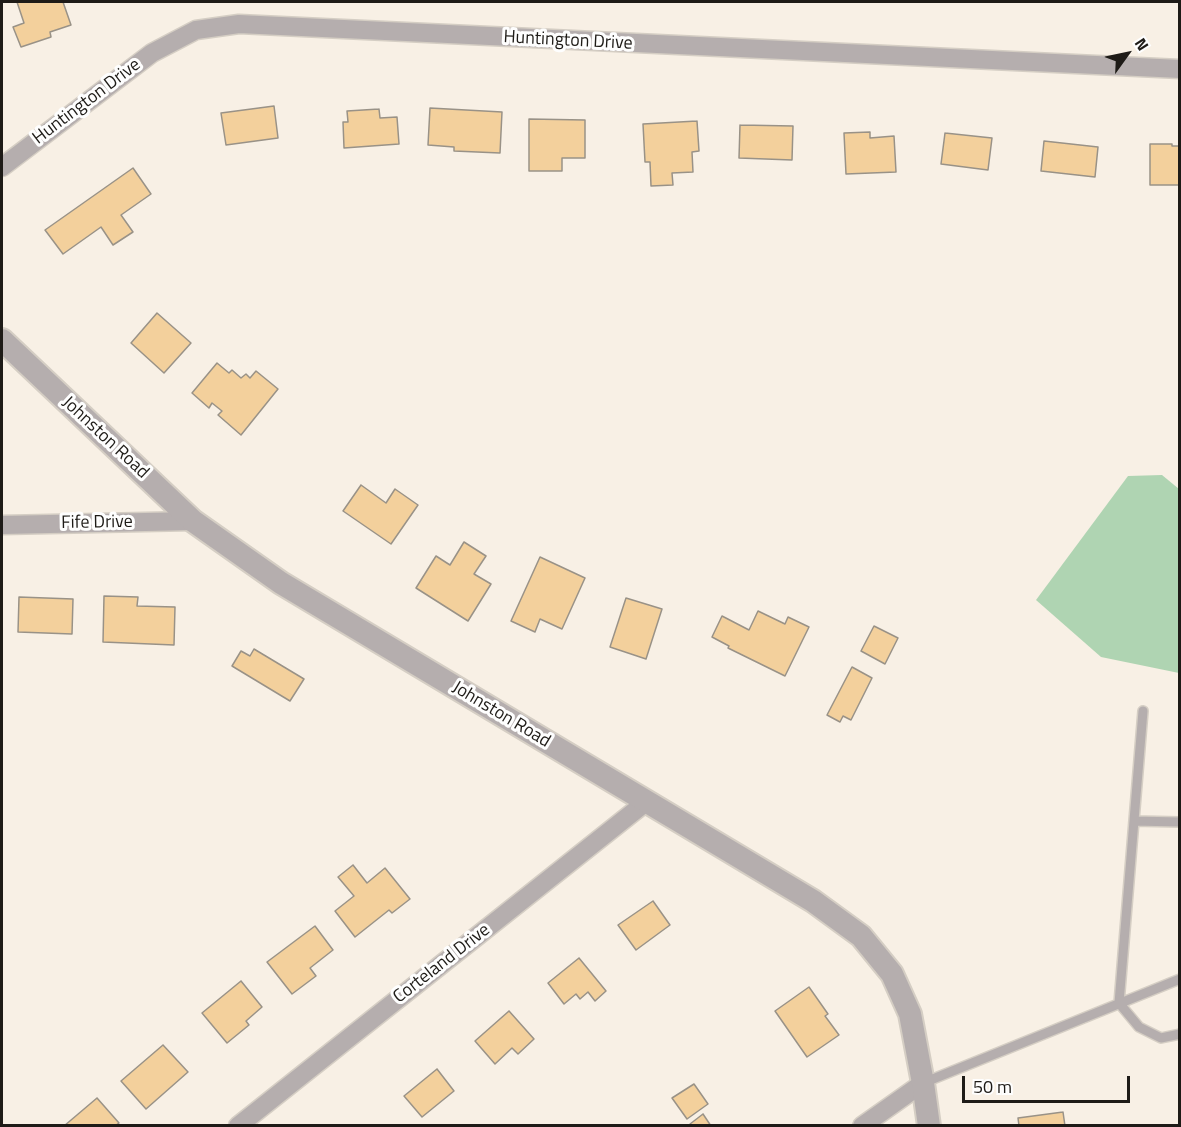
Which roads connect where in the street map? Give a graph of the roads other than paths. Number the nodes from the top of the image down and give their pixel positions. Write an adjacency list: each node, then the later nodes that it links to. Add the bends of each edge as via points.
1 (1179, 69): 2 (street, Huntington Drive, via 239,24 196,30 152,53)
2 (2, 167)
3 (2, 340): 4 (street, Johnston Road)
4 (193, 521): 5 (street, Fife Drive); 7 (street, Johnston Road, via 281,583)
5 (2, 525)
6 (1143, 711): 8 (lane)
7 (646, 802): 13 (street, Johnston Road, via 813,901 861,936 892,974 910,1014); 14 (street, Corteland Drive)
8 (1134, 821): 9 (lane); 11 (lane)
9 (1179, 822)
10 (1179, 979): 11 (lane)
11 (1119, 1003): 12 (lane, via 1139,1027 1161,1038); 13 (lane)
12 (1179, 1034)
13 (924, 1083): 15 (street); 16 (street, Johnston Road)
14 (238, 1125)
15 (862, 1125)
16 (929, 1125)

